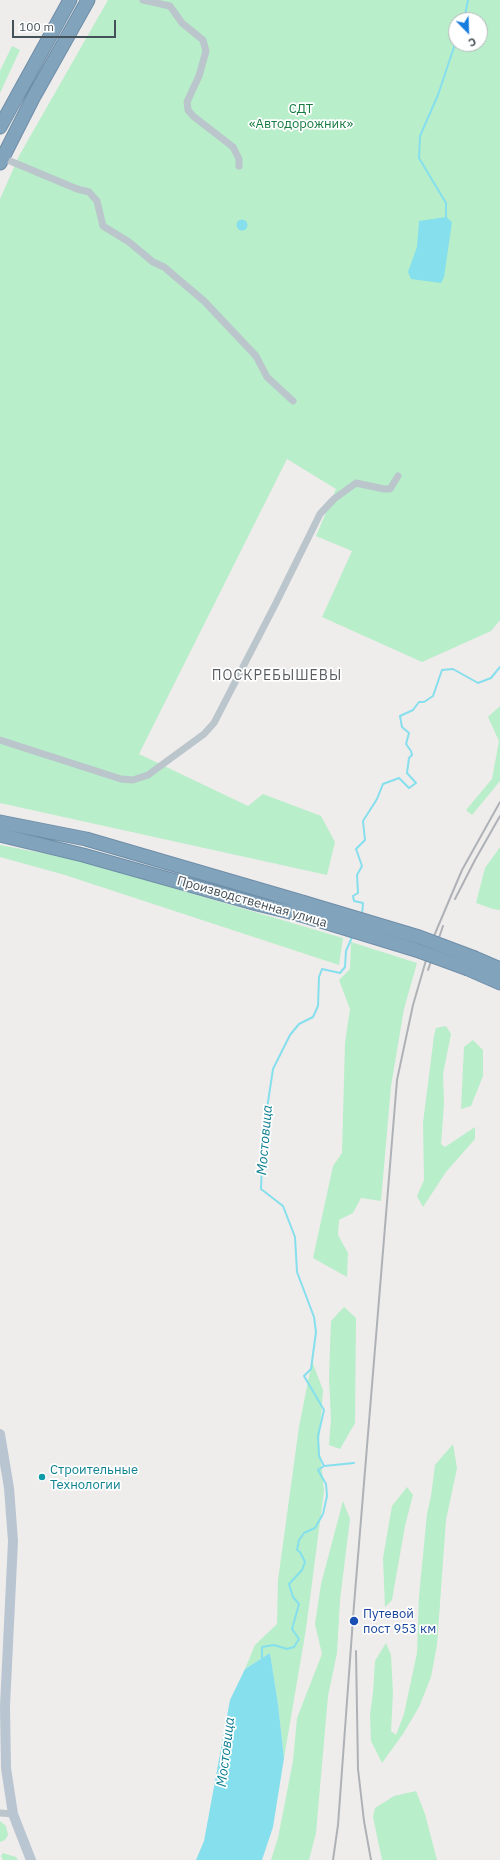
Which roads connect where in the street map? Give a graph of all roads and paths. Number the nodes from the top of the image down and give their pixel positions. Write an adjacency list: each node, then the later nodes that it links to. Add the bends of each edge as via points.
1 (70, 0): 4 (highway)
2 (88, 0): 5 (highway)
3 (143, 0): 6 (street, via 170,6 182,23 203,40 206,51 199,76 187,102 188,110 233,147 239,159)
4 (0, 127)
5 (1, 160): 7 (street, via 89,192 97,201 103,226 164,267 204,301 256,356 267,377)
6 (238, 166)
7 (293, 401)
8 (398, 476): 9 (street, via 390,489 356,483 334,499 320,514 214,723 204,734 148,775 133,780 121,779)
9 (0, 740)
10 (0, 822): 12 (highway, Производственная улица, via 86,839)
11 (0, 835): 12 (highway, Производственная улица, via 83,855 257,904)
12 (300, 908): 13 (highway, Производственная улица, bridge, via 419,937)
13 (472, 963): 14 (highway, Производственная улица); 15 (highway, Производственная улица)
14 (500, 969)
15 (500, 983)
16 (0, 1434): 18 (main road, via 9,1488 13,1541 5,1726 6,1768)
17 (0, 1813): 18 (street)
18 (13, 1814): 19 (main road)
19 (31, 1860)

